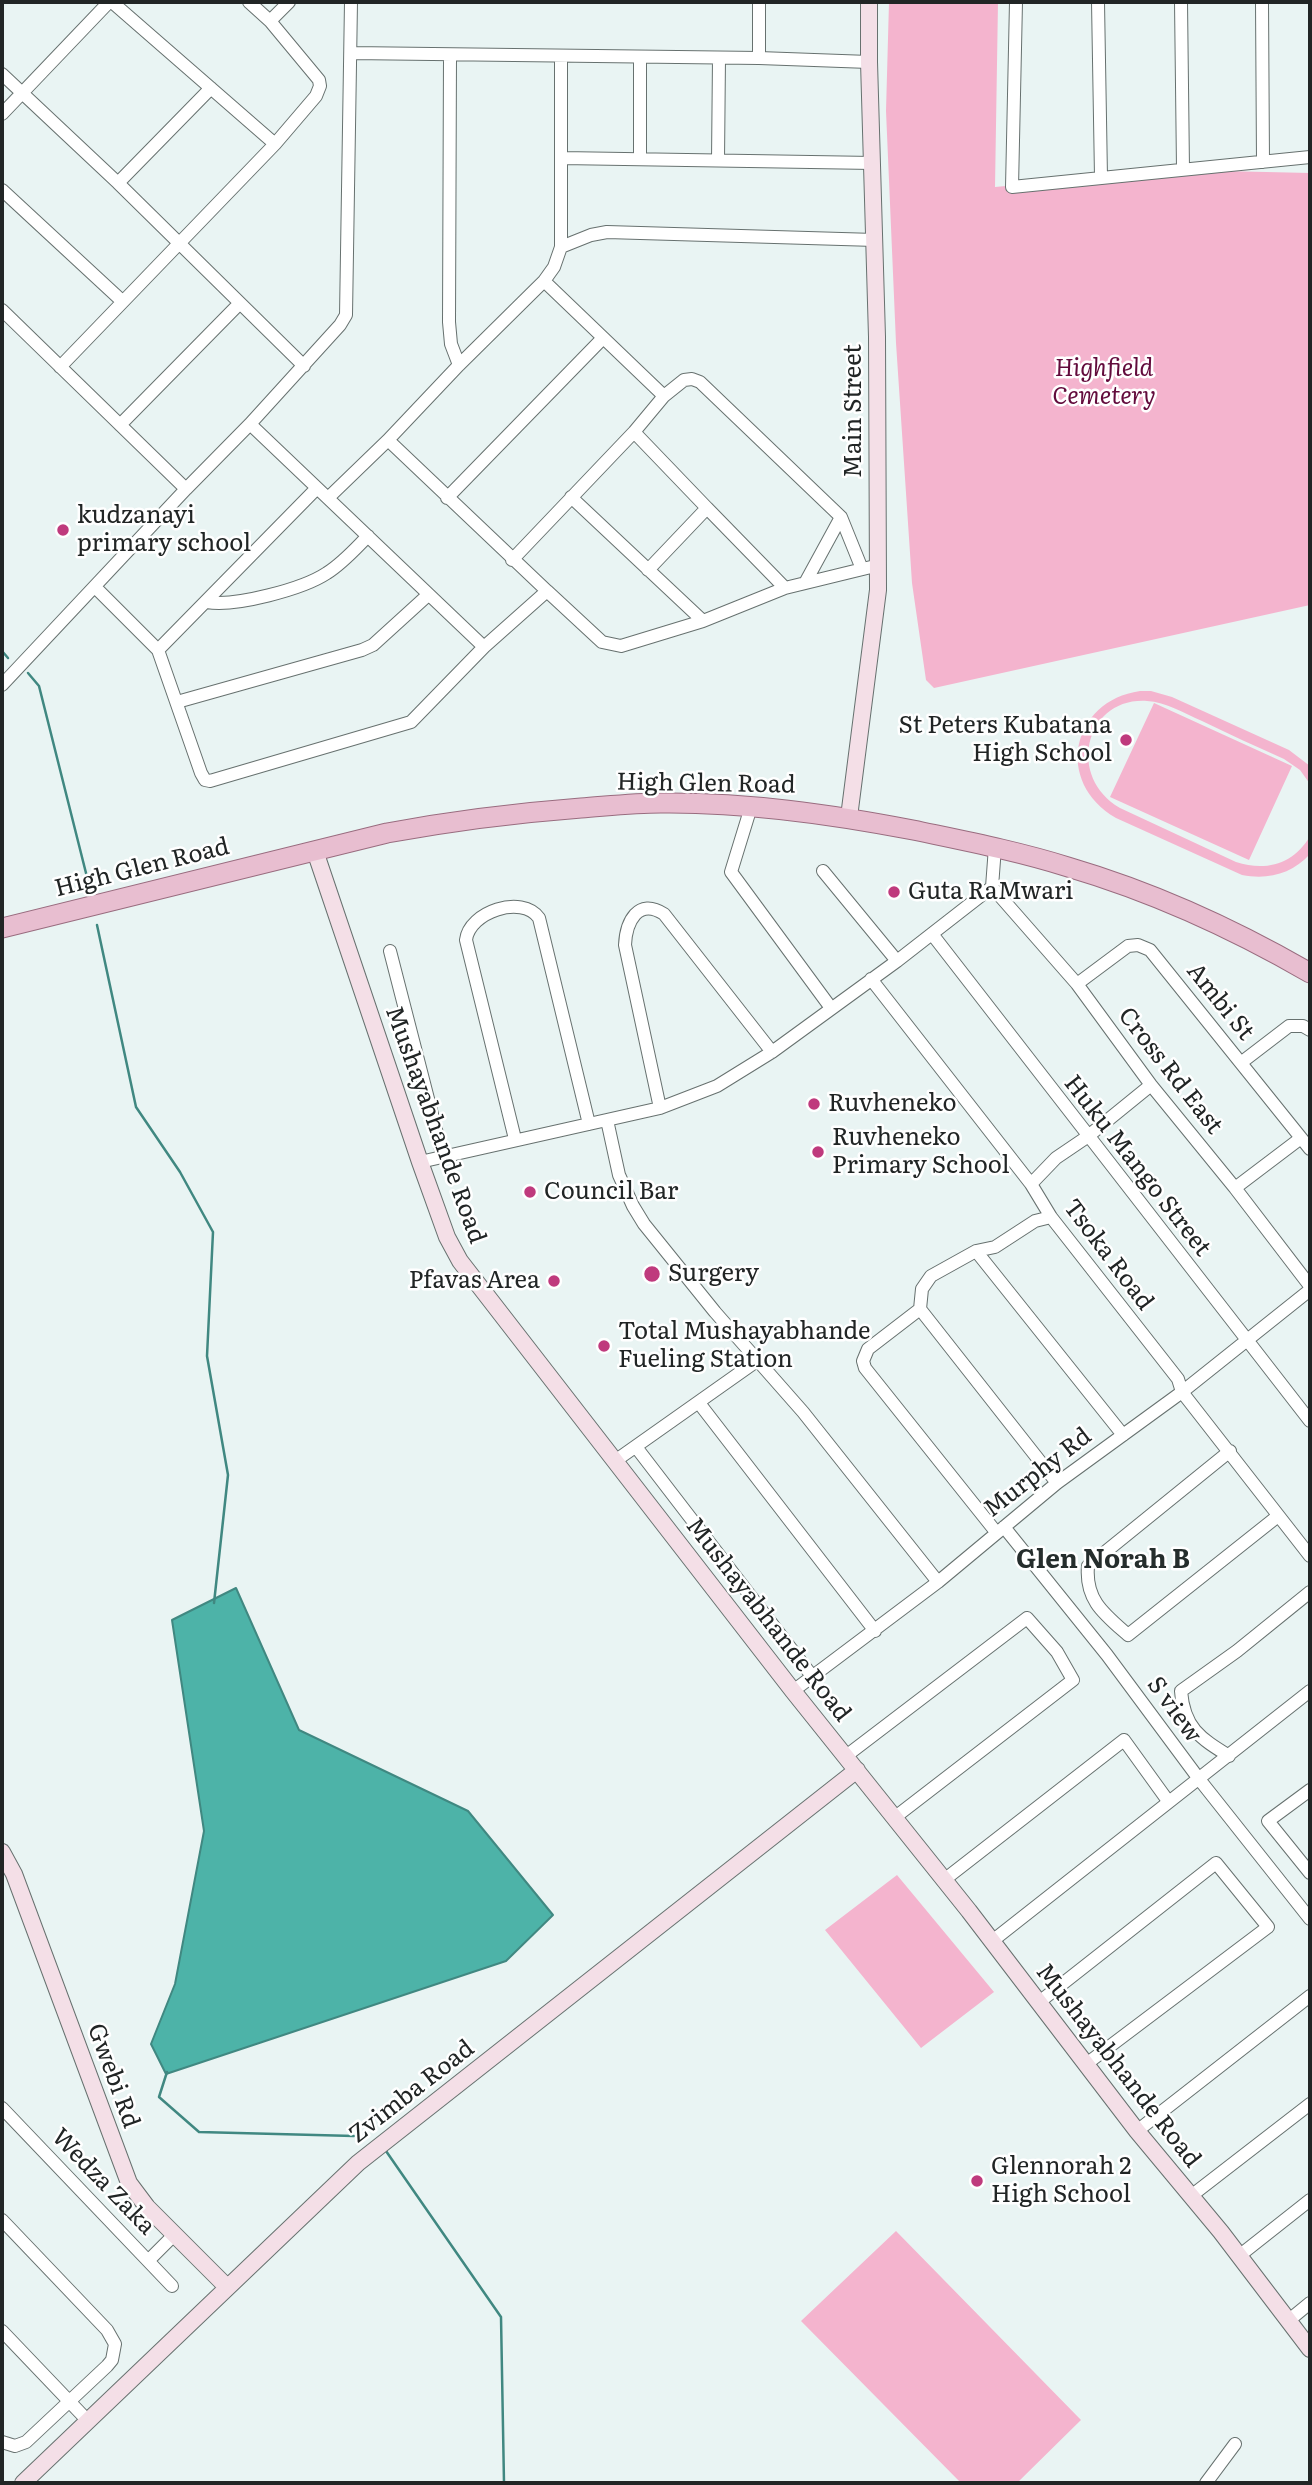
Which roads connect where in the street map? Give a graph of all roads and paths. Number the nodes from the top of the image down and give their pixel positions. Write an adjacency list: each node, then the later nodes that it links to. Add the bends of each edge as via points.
1 (111, 2): 20 (street); 21 (street)
2 (249, 2): 11 (street)
3 (289, 2): 11 (street)
4 (351, 2): 12 (street)
5 (759, 2): 17 (street)
6 (869, 2): 18 (street, Main Street)
7 (1016, 2): 31 (street, via 1012,187)
8 (1098, 2): 31 (street)
9 (1181, 2): 30 (street)
10 (1262, 2): 28 (street)
11 (270, 21): 23 (street, via 320,86)
12 (351, 53): 13 (street); 43 (street, via 346,315)
13 (450, 56): 14 (street); 42 (street, via 449,322)
14 (561, 57): 15 (street); 25 (street)
15 (640, 57): 16 (street); 26 (street)
16 (719, 58): 17 (street); 27 (street)
17 (759, 58): 18 (street)
18 (869, 62): 29 (street, Main Street)
19 (2, 74): 21 (street)
20 (211, 88): 23 (street); 32 (street)
21 (22, 93): 22 (street); 32 (street)
22 (2, 114)
23 (275, 144): 35 (street)
24 (1310, 157): 28 (street)
25 (562, 158): 26 (street); 36 (street)
26 (640, 158): 27 (street)
27 (718, 160): 29 (street)
28 (1263, 162): 30 (street)
29 (873, 163): 34 (street, Main Street)
30 (1183, 169): 31 (street)
31 (1101, 177)
32 (118, 183): 35 (street)
33 (2, 190): 38 (street)
34 (875, 240): 36 (street, via 607,232); 59 (street, Main Street)
35 (178, 244): 38 (street); 39 (street)
36 (561, 247): 37 (street)
37 (544, 281): 41 (street); 42 (street)
38 (122, 302): 44 (street)
39 (239, 304): 43 (street); 47 (street)
40 (2, 310): 44 (street)
41 (602, 339): 45 (street); 54 (street)
42 (459, 365): 49 (street)
43 (304, 366): 46 (street)
44 (60, 367): 47 (street)
45 (664, 396): 48 (street); 56 (street, via 684,380 701,382)
46 (250, 424): 50 (street); 51 (street)
47 (120, 425): 51 (street)
48 (635, 432): 52 (street); 55 (street)
49 (388, 440): 53 (street); 54 (street)
50 (317, 488): 53 (street); 66 (street)
51 (186, 489): 62 (street)
52 (571, 497): 58 (street); 60 (street)
53 (328, 498): 57 (street)
54 (447, 498): 58 (street)
55 (707, 508): 60 (street); 63 (street)
56 (841, 517): 59 (street); 61 (street)
57 (368, 536): 65 (street); 66 (street, via 325,575 233,603)
58 (512, 560): 64 (street)
59 (870, 568): 61 (street); 73 (street, Main Street, via 878,590)
60 (648, 570): 67 (street)
61 (805, 583): 63 (street)
62 (95, 587): 69 (street); 70 (street)
63 (785, 588): 67 (street)
64 (547, 591): 67 (street, via 609,645 621,646); 68 (street)
65 (428, 595): 68 (street); 71 (street, via 362,650)
66 (206, 602): 69 (street)
67 (703, 621)
68 (484, 647): 71 (street, via 411,722 217,780 203,776)
69 (159, 650): 71 (street)
70 (2, 685)
71 (177, 702)
72 (751, 807): 73 (main road, High Glen Road); 75 (main road, High Glen Road, via 659,803 528,812 434,824); 85 (street, via 731,872)
73 (849, 817): 74 (main road, High Glen Road)
74 (995, 847): 77 (street); 82 (main road, High Glen Road, via 1070,867 1195,913)
75 (315, 851): 78 (main road, High Glen Road); 98 (street, Mushayabhande Road)
76 (823, 871): 81 (street)
77 (992, 887): 79 (street); 84 (street, Cross Rd East)
78 (2, 928)
79 (932, 934): 81 (street); 93 (street, Huku Mango Street)
80 (390, 951): 97 (street)
81 (897, 961): 83 (street)
82 (1310, 973)
83 (871, 979): 85 (street); 99 (street, Tsoka Road)
84 (1077, 984): 88 (street, Ambi St, via 1128,946 1150,950); 89 (street, Cross Rd East)
85 (831, 1008): 87 (street)
86 (1310, 1030): 88 (street, via 1289,1026)
87 (772, 1052): 90 (street, via 717,1086); 90 (street, via 664,914 656,908 638,911 625,933 625,945)
88 (1242, 1062): 94 (street, Ambi St)
89 (1151, 1084): 93 (street); 100 (street, Cross Rd East)
90 (660, 1108): 91 (street)
91 (607, 1120): 92 (street); 106 (street, via 619,1175 644,1224)
92 (589, 1124): 95 (street); 95 (street, via 539,918 530,909 511,908 473,922 467,940)
93 (1087, 1137): 99 (street, via 1056,1158); 105 (street, Huku Mango Street)
94 (1301, 1138): 96 (street, Ambi St); 100 (street)
95 (515, 1139): 97 (street)
96 (1310, 1149)
97 (443, 1157): 98 (street)
98 (420, 1162): 113 (street, Mushayabhande Road, via 460,1261)
99 (1031, 1184): 101 (street, Tsoka Road)
100 (1236, 1188): 103 (street, Cross Rd East)
101 (1051, 1217): 102 (street, via 1035,1221 995,1247); 107 (street, Tsoka Road, via 1178,1379)
102 (976, 1251): 104 (street, via 932,1276 922,1289); 110 (street)
103 (1310, 1288): 105 (street, Murphy Rd)
104 (920, 1309): 114 (street); 116 (street, S view, via 868,1349 865,1368)
105 (1247, 1340): 107 (street, Murphy Rd); 109 (street, Huku Mango Street)
106 (758, 1360): 108 (street); 118 (street)
107 (1182, 1392): 110 (street, Murphy Rd); 112 (street, Tsoka Road)
108 (699, 1403): 111 (street); 120 (street)
109 (1310, 1421)
110 (1123, 1435): 114 (street, Murphy Rd)
111 (636, 1447): 113 (street); 121 (street)
112 (1230, 1451): 115 (street, Tsoka Road); 115 (street, via 1088,1566 1087,1580 1101,1610 1128,1635)
113 (615, 1461): 122 (street, Mushayabhande Road)
114 (1057, 1483): 116 (street, Murphy Rd)
115 (1278, 1516): 117 (street, Tsoka Road)
116 (1000, 1529): 118 (street, Murphy Rd); 127 (street, S view, via 1107,1655)
117 (1310, 1556)
118 (938, 1582): 120 (street, Murphy Rd)
119 (1310, 1591): 125 (street, via 1181,1691 1193,1729)
120 (875, 1631): 121 (street, Murphy Rd)
121 (812, 1676): 122 (street, Murphy Rd)
122 (793, 1691): 124 (street, Mushayabhande Road)
123 (1310, 1691): 125 (street)
124 (846, 1756): 126 (street, Mushayabhande Road); 130 (street, via 1027,1618 1057,1652 1073,1680)
125 (1229, 1756): 127 (street)
126 (857, 1770): 130 (street, Mushayabhande Road); 149 (street, Zvimba Road, via 358,2163)
127 (1199, 1779): 129 (street); 134 (street, S view)
128 (1310, 1790): 132 (street, via 1268,1821)
129 (1168, 1801): 133 (street, via 1124,1740); 135 (street)
130 (894, 1818): 133 (street, Mushayabhande Road)
131 (2, 1852): 145 (street, Gwebi Rd, via 121,2165 138,2196)
132 (1310, 1873)
133 (944, 1880): 135 (street, Mushayabhande Road)
134 (1310, 1919)
135 (991, 1942): 137 (street, Mushayabhande Road)
136 (1310, 1996): 141 (street)
137 (1038, 2003): 138 (street, Mushayabhande Road); 138 (street, via 1216,1863 1268,1927)
138 (1086, 2066): 141 (street, Mushayabhande Road)
139 (1310, 2104): 142 (street)
140 (2, 2108): 147 (street, Wedza Zaka)
141 (1137, 2131): 142 (street, Mushayabhande Road)
142 (1192, 2196): 146 (street, Mushayabhande Road)
143 (1310, 2200): 146 (street)
144 (2, 2220): 154 (street, via 107,2330 115,2344 112,2360)
145 (174, 2235): 147 (street); 149 (street, Gwebi Rd)
146 (1239, 2256): 151 (street, Mushayabhande Road)
147 (149, 2260): 148 (street, Wedza Zaka)
148 (173, 2286)
149 (228, 2287): 155 (street, Zvimba Road)
150 (1310, 2303): 151 (street)
151 (1288, 2321): 153 (street, Mushayabhande Road)
152 (2, 2331): 154 (street)
153 (1310, 2349)
154 (69, 2401): 155 (street); 156 (street, via 26,2442 15,2446)
155 (88, 2421): 158 (street, Zvimba Road)
156 (2, 2442)
157 (1235, 2444): 159 (street)
158 (23, 2483)
159 (1206, 2483)

